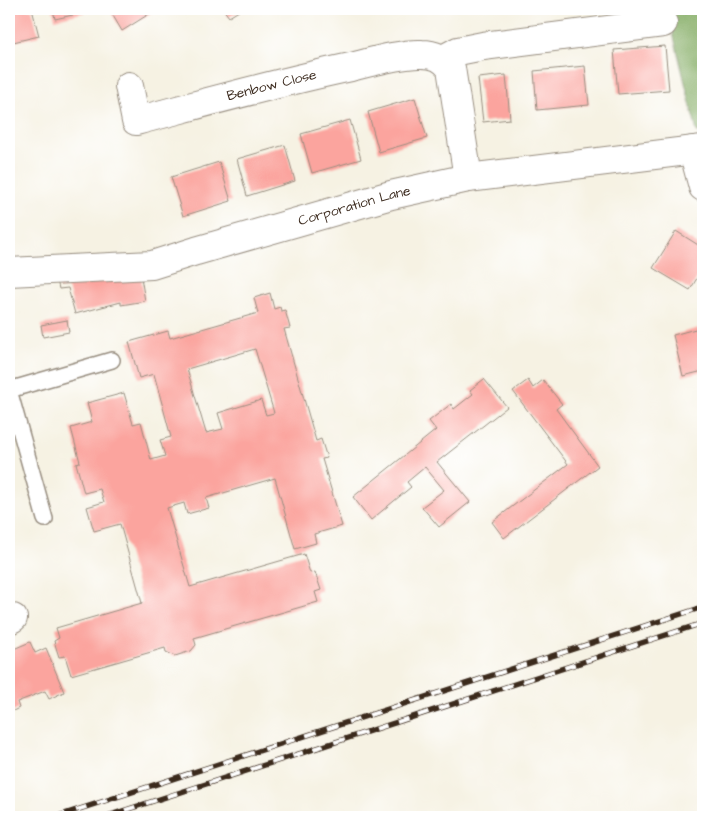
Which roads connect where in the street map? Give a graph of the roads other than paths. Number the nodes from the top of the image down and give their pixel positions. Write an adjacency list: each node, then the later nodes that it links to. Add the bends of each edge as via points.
1 (663, 23): 2 (street, Benbow Close, via 483,46)
2 (443, 58): 3 (street, Benbow Close, via 420,54 376,61 136,121); 5 (street, via 454,79)
3 (129, 86)
4 (698, 150): 5 (street, Corporation Lane); 6 (street)
5 (468, 178): 7 (street, Corporation Lane, via 390,195 152,266)
6 (703, 187)
7 (9, 272)
8 (112, 360): 9 (lane)
9 (9, 390): 10 (lane)
10 (45, 519)

